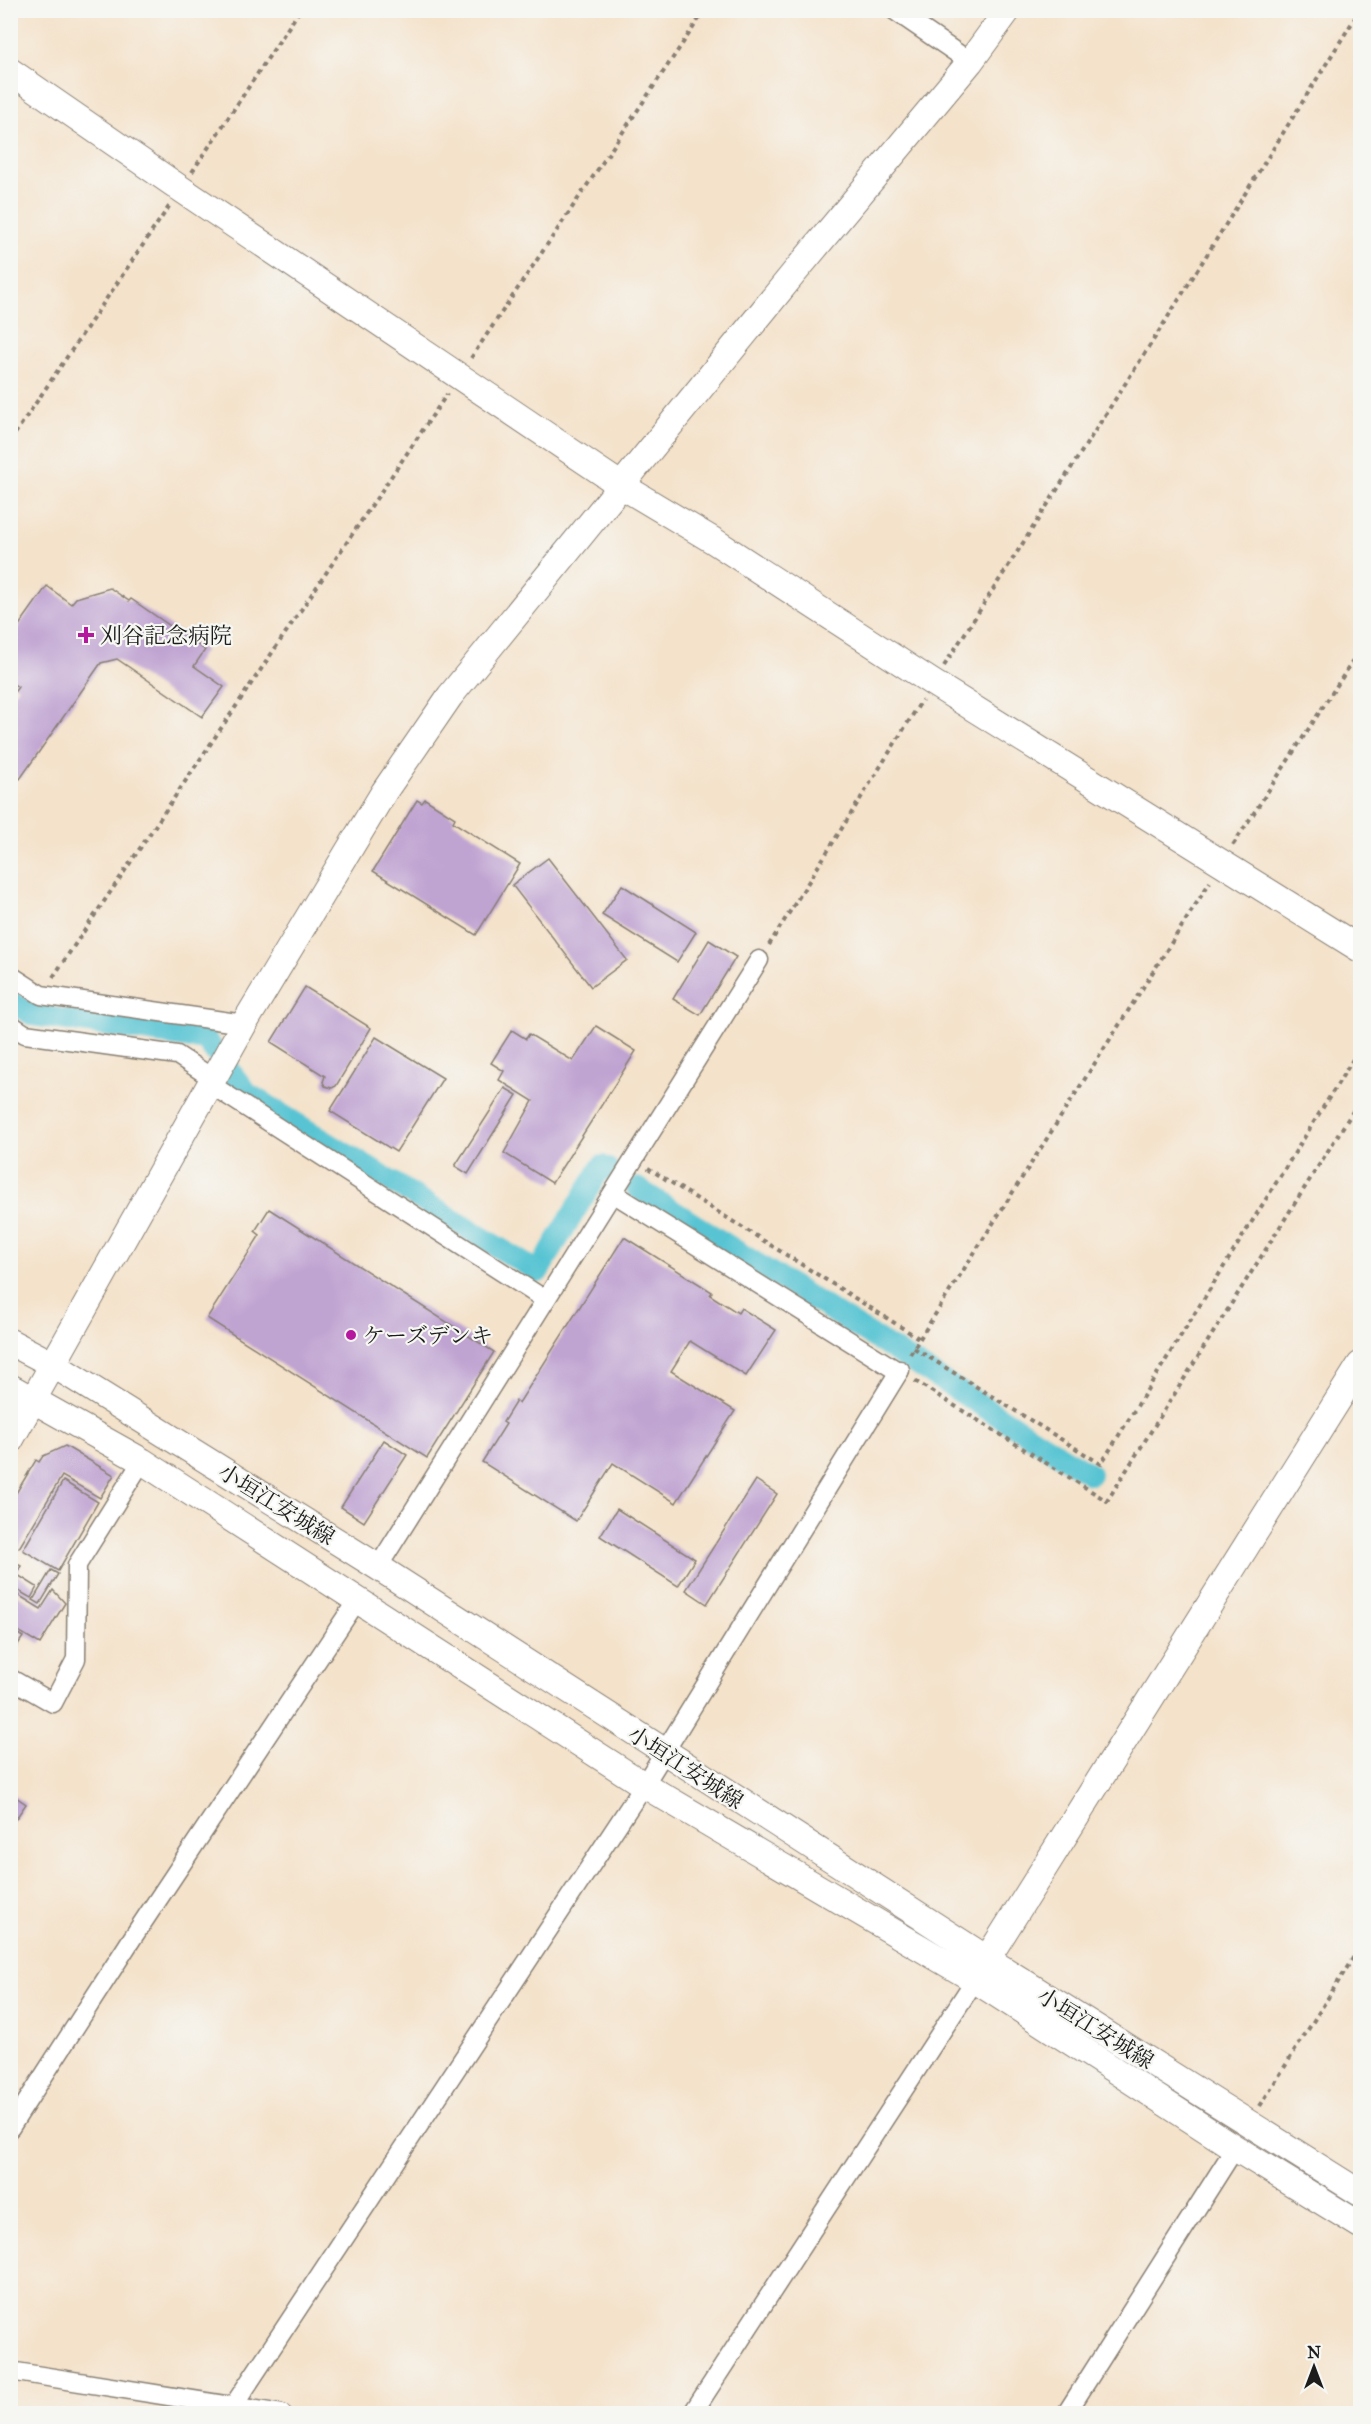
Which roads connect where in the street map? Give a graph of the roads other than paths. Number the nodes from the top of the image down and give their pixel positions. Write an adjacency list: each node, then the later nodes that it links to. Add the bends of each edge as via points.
1 (894, 10): 3 (street)
2 (1008, 10): 3 (street)
3 (970, 62): 5 (street)
4 (10, 71): 5 (street)
5 (622, 486): 6 (street); 10 (street, via 450,696 384,792)
6 (1360, 949)
7 (759, 960): 12 (street)
8 (10, 975): 10 (street, via 41,995)
9 (10, 1024): 11 (street, via 25,1034 177,1055)
10 (243, 1024): 11 (street)
11 (212, 1080): 13 (street); 15 (street)
12 (613, 1193): 13 (street); 24 (street, via 900,1371)
13 (544, 1299): 21 (street)
14 (10, 1342): 15 (street, 小垣江安城線)
15 (54, 1365): 18 (street); 21 (street, 小垣江安城線)
16 (1360, 1365): 26 (street)
17 (10, 1387): 18 (street, 小垣江安城線)
18 (34, 1400): 19 (street); 20 (street, 小垣江安城線)
19 (10, 1441)
20 (142, 1461): 22 (street, 小垣江安城線); 23 (street, via 76,1565 76,1659 53,1702 13,1680)
21 (378, 1567): 24 (street, 小垣江安城線)
22 (358, 1599): 25 (street, 小垣江安城線); 27 (street)
23 (10, 1684)
24 (664, 1753): 25 (street); 26 (street, 小垣江安城線)
25 (644, 1785): 26 (street, 小垣江安城線); 32 (street)
26 (981, 1970): 28 (street, 小垣江安城線); 29 (street, 小垣江安城線); 34 (street)
27 (10, 2128)
28 (1235, 2148): 30 (street, 小垣江安城線); 35 (street)
29 (1360, 2193)
30 (1360, 2225)
31 (10, 2371): 32 (street)
32 (230, 2410): 33 (street)
33 (282, 2414)
34 (692, 2414)
35 (1066, 2414)

